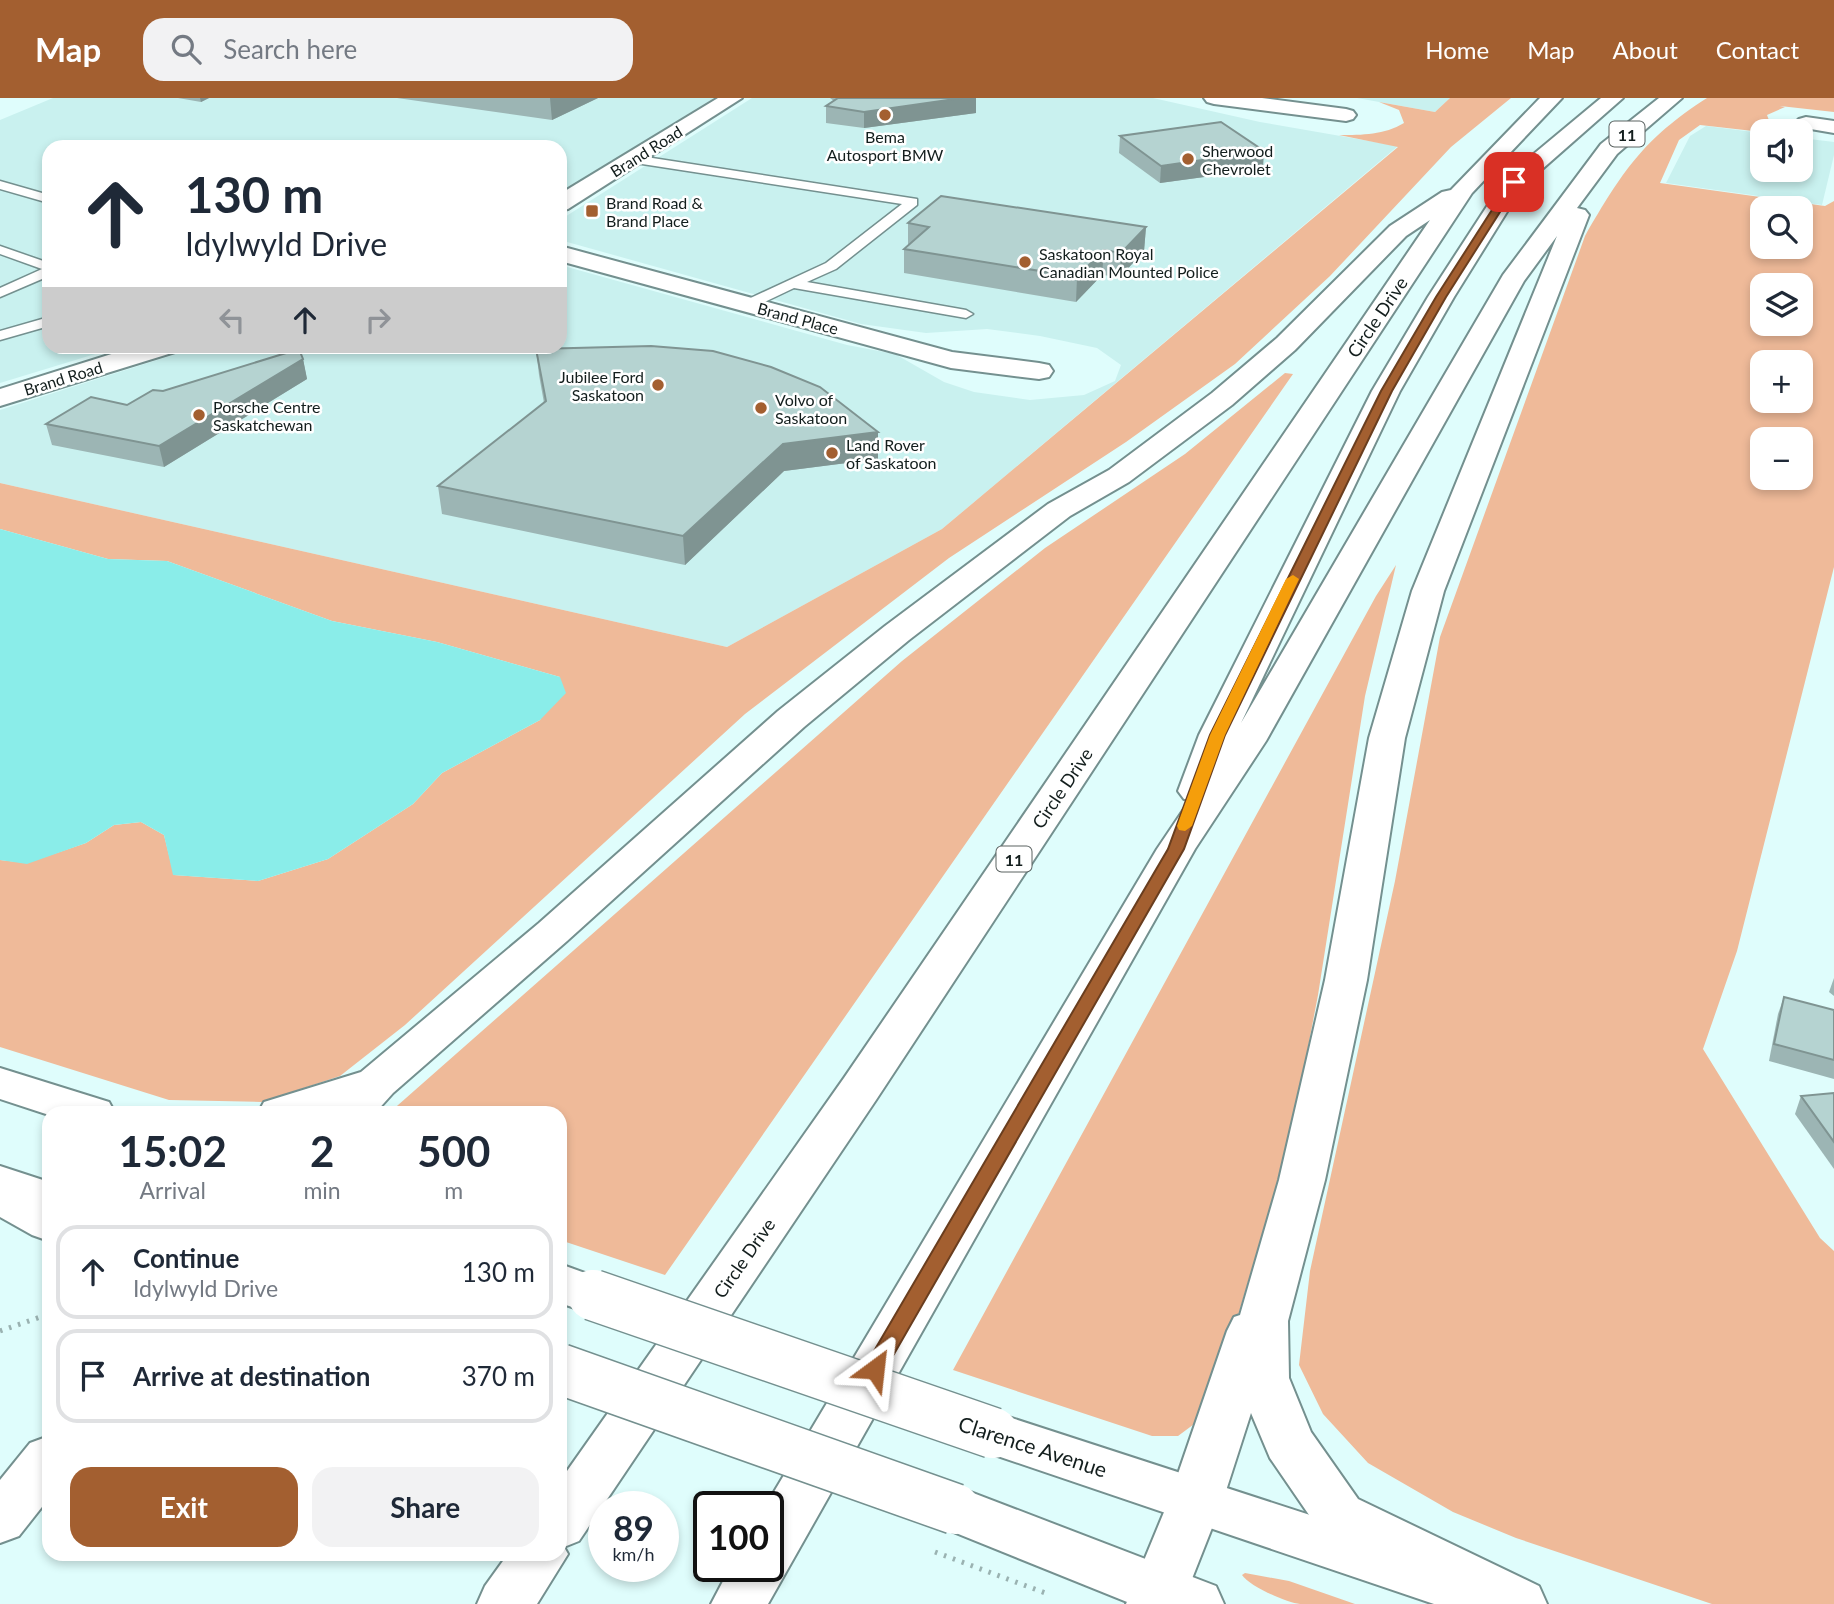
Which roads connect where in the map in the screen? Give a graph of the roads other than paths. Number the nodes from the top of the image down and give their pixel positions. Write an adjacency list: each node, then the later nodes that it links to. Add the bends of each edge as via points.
1 (732, 98): 9 (main road, Brand Road)
2 (1214, 98): 6 (main road)
3 (1552, 98): 12 (main road, Circle Drive / 11)
4 (1613, 98): 28 (main road, 11, via 1514,182 1434,308 1386,391 1217,735)
5 (1672, 98): 10 (main road, 11, via 1609,149)
6 (1346, 115)
7 (1813, 124): 8 (main road)
8 (1834, 127)
9 (633, 159): 14 (main road, Brand Road); 19 (lane, via 919,203 831,266)
10 (1588, 177): 28 (main road, 11, via 1512,280 1248,741); 33 (main road, via 1424,604 1387,738 1346,980)
11 (0, 185): 13 (lane)
12 (1463, 189): 30 (main road, via 1398,231 1286,344 1222,398 1119,477 1059,510 791,719); 42 (main road, Circle Drive / 11, via 868,1077)
13 (42, 197)
14 (567, 200)
15 (2, 252): 17 (lane)
16 (567, 255): 21 (main road, Brand Place)
17 (42, 266)
18 (42, 272): 20 (lane)
19 (793, 284): 21 (lane); 22 (lane)
20 (0, 293)
21 (749, 304): 26 (main road, Brand Place, via 951,360)
22 (966, 314)
23 (42, 323): 24 (lane)
24 (0, 336)
25 (140, 354): 27 (main road, Brand Road)
26 (1039, 371)
27 (0, 398)
28 (1176, 849): 44 (main road, 11)
29 (0, 1083): 31 (main road)
30 (363, 1098): 32 (main road)
31 (71, 1106)
32 (319, 1106)
33 (1302, 1180): 41 (main road); 51 (main road, via 1263,1321 1263,1378 1289,1443 1339,1515)
34 (0, 1183): 36 (main road)
35 (0, 1196): 37 (main road)
36 (42, 1197)
37 (42, 1219)
38 (576, 1289): 41 (main road, Clarence Avenue, bridge)
39 (567, 1373): 47 (main road, bridge, via 945,1530)
40 (42, 1467): 43 (main road)
41 (1196, 1500): 47 (main road); 50 (main road, Clarence Avenue)
42 (567, 1515)
43 (0, 1520)
44 (784, 1524)
45 (535, 1561): 48 (main road)
46 (751, 1582): 49 (main road)
47 (1170, 1599)
48 (505, 1604)
49 (739, 1604)
50 (1507, 1604)
51 (1519, 1604)

